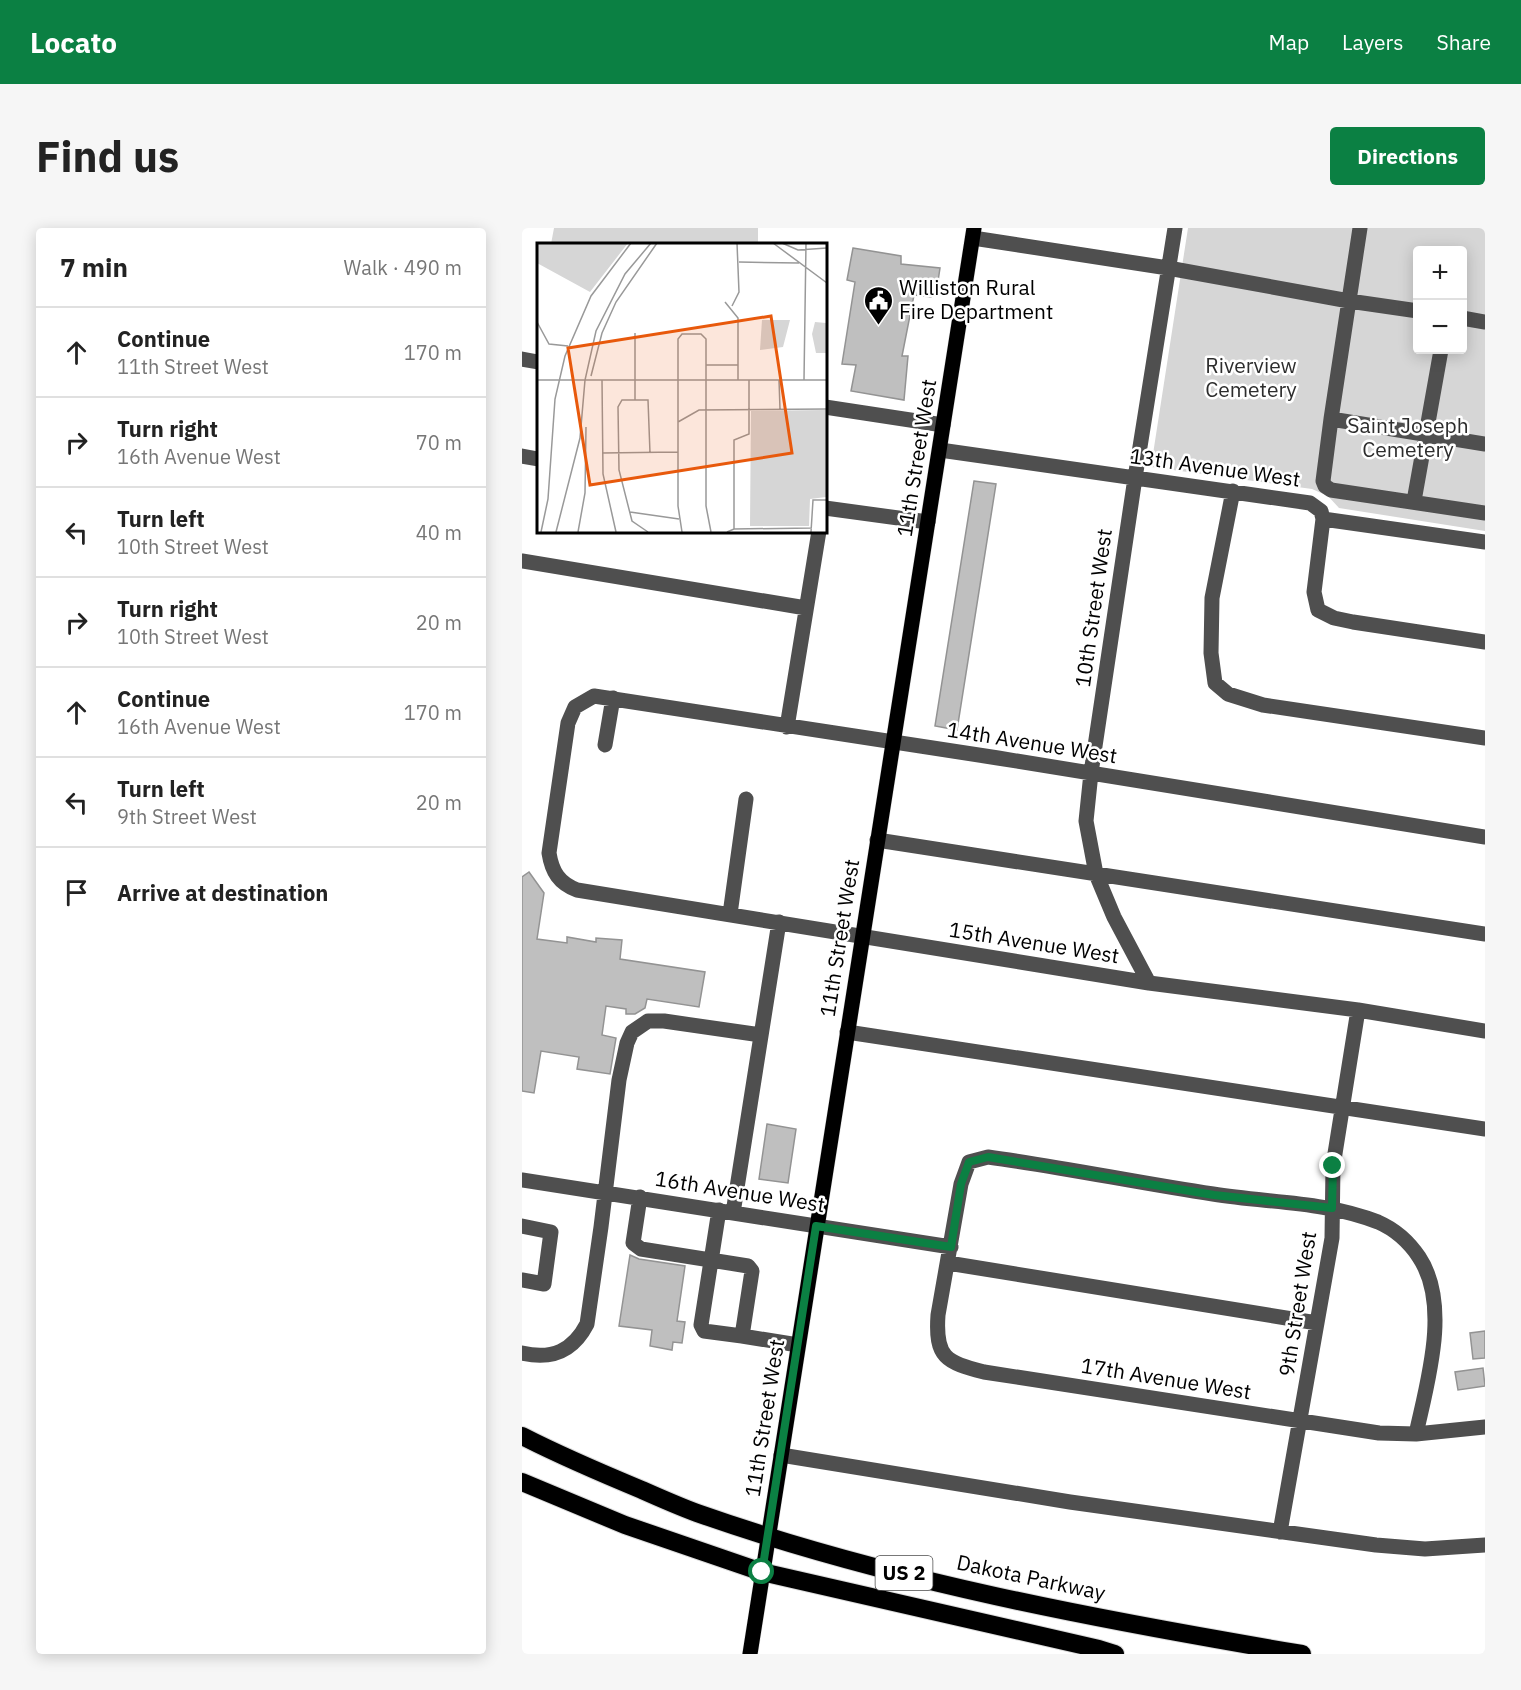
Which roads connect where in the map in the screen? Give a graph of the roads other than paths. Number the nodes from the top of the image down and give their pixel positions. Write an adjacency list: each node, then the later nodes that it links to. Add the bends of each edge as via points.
1 (1175, 228): 4 (street, 10th Street West)
2 (1360, 228): 5 (street)
3 (974, 233): 4 (street); 14 (main road, 11th Street West)
4 (1168, 268): 5 (street); 20 (street, 10th Street West)
5 (1349, 301): 6 (street); 13 (street)
6 (1413, 310)
7 (1467, 319): 8 (street)
8 (1485, 322)
9 (1439, 354): 15 (street)
10 (522, 359): 11 (street)
11 (537, 362)
12 (826, 407): 14 (street)
13 (1331, 419): 15 (street); 22 (street, via 1325,486)
14 (943, 425): 17 (main road, 11th Street West)
15 (1425, 435): 16 (street); 22 (street)
16 (1485, 444)
17 (940, 450): 20 (street, 13th Avenue West); 26 (main road, 11th Street West)
18 (522, 456): 19 (street)
19 (537, 459)
20 (1135, 478): 21 (street, 13th Avenue West); 37 (street, 10th Street West)
21 (1233, 491): 25 (street, 13th Avenue West, via 1310,504 1321,511); 34 (street, via 1212,598 1215,683 1228,694 1263,705)
22 (1413, 501): 24 (street)
23 (826, 508): 26 (street)
24 (1485, 513)
25 (1323, 519): 28 (street); 31 (street, via 1314,592 1318,610 1353,622)
26 (928, 522): 35 (main road, 11th Street West)
27 (819, 532): 30 (street)
28 (1485, 542)
29 (522, 561): 30 (street)
30 (806, 608): 33 (street)
31 (1485, 642)
32 (613, 698): 33 (street, 14th Avenue West); 36 (street); 42 (street, 14th Avenue West, via 594,696 575,707 568,723 549,853 552,871 565,886)
33 (787, 727): 35 (street, 14th Avenue West)
34 (1485, 738)
35 (892, 743): 37 (street, 14th Avenue West); 40 (main road, 11th Street West)
36 (605, 745)
37 (1091, 773): 39 (street, 14th Avenue West); 41 (street, 10th Street West, via 1086,821)
38 (746, 799): 43 (street)
39 (1485, 837)
40 (877, 840): 41 (street); 46 (main road, 11th Street West)
41 (1096, 874): 45 (street); 47 (street, 10th Street West)
42 (577, 890): 43 (street, 15th Avenue West)
43 (730, 914): 44 (street, 15th Avenue West)
44 (779, 922): 46 (street, 15th Avenue West); 51 (street)
45 (1485, 934)
46 (862, 936): 47 (street, 15th Avenue West); 50 (main road, 11th Street West)
47 (1149, 983): 48 (street, 15th Avenue West)
48 (1358, 1010): 49 (street, 15th Avenue West); 52 (street, 9th Street West)
49 (1485, 1031)
50 (847, 1032): 52 (street); 60 (main road, 11th Street West)
51 (761, 1035): 55 (street, via 664,1021 648,1021 632,1032 619,1080); 58 (street)
52 (1342, 1107): 53 (street); 57 (street, 9th Street West, via 1333,1166)
53 (1485, 1129)
54 (522, 1180): 55 (street, 16th Avenue West)
55 (605, 1192): 56 (street, 16th Avenue West); 68 (street, via 587,1324 580,1338 555,1354)
56 (640, 1197): 58 (street, 16th Avenue West); 62 (street, via 633,1243 641,1250)
57 (1332, 1208): 61 (street, via 1214,1195 988,1157 969,1162 961,1184); 65 (street, 9th Street West, via 1332,1238); 71 (street, via 1380,1223 1399,1234 1420,1257 1432,1287 1433,1353)
58 (726, 1211): 60 (street, 16th Avenue West); 62 (street)
59 (522, 1226): 64 (street, via 551,1232 544,1284)
60 (816, 1226): 61 (street, 16th Avenue West); 67 (main road, 11th Street West)
61 (951, 1247): 63 (street)
62 (711, 1261): 66 (street, via 748,1266 752,1271); 66 (street, via 701,1325 704,1331)
63 (948, 1263): 65 (street); 69 (street, 17th Avenue West, via 936,1336 942,1353 954,1364 984,1372)
64 (522, 1280)
65 (1317, 1323): 69 (street, 9th Street West)
66 (742, 1336): 67 (street)
67 (798, 1345): 73 (main road, 11th Street West)
68 (522, 1353)
69 (1300, 1421): 71 (street, 17th Avenue West, via 1379,1433); 75 (street, 9th Street West)
70 (1485, 1427): 71 (street, 17th Avenue West)
71 (1416, 1434)
72 (522, 1436): 76 (highway, Dakota Parkway / US 2, via 694,1512)
73 (781, 1455): 75 (street); 76 (main road, 11th Street West)
74 (522, 1482): 78 (highway, US 2, via 625,1525)
75 (1280, 1532): 77 (street, via 1425,1549)
76 (768, 1536): 78 (main road, 11th Street West); 81 (highway, Dakota Parkway / US 2, via 843,1559 990,1594)
77 (1485, 1545)
78 (762, 1572): 79 (main road, 11th Street West); 80 (highway, US 2)
79 (750, 1654)
80 (1114, 1654)
81 (1302, 1654)

